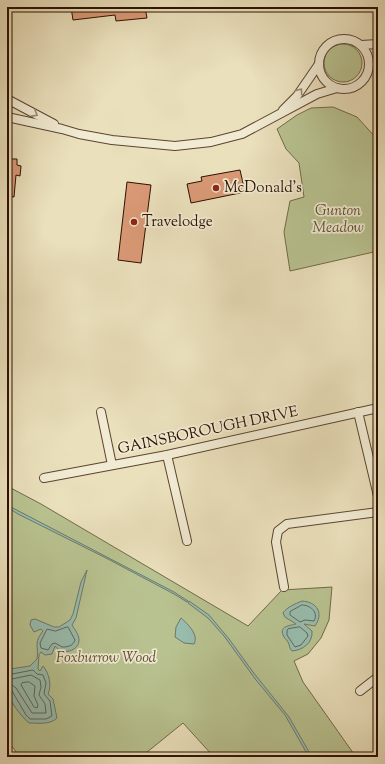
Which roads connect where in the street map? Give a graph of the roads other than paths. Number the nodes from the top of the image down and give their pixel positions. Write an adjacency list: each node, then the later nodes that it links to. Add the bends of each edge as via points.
1 (378, 44): 2 (street)
2 (361, 45): 4 (street, via 344,38 334,41 322,52); 5 (street, via 370,61)
3 (378, 59): 5 (street)
4 (319, 64): 6 (street, via 326,82); 8 (street, one-way to 4, via 297,96)
5 (368, 73): 6 (street, via 358,85 346,89)
6 (337, 88): 8 (street, via 317,94)
7 (7, 99): 10 (street, one-way to 10)
8 (278, 115): 10 (street, via 242,134 211,142 174,146 112,140)
9 (7, 117): 10 (street)
10 (62, 129)
11 (378, 408): 13 (street, GAINSBOROUGH DRIVE)
12 (101, 412): 15 (street)
13 (358, 412): 14 (street, GAINSBOROUGH DRIVE); 17 (street)
14 (167, 455): 15 (street, GAINSBOROUGH DRIVE); 19 (street)
15 (112, 465): 16 (street, GAINSBOROUGH DRIVE)
16 (44, 478)
17 (378, 496)
18 (378, 512): 20 (street, via 287,524 278,531 276,542)
19 (187, 541)
20 (284, 588)
21 (378, 677): 22 (street)
22 (360, 691)

